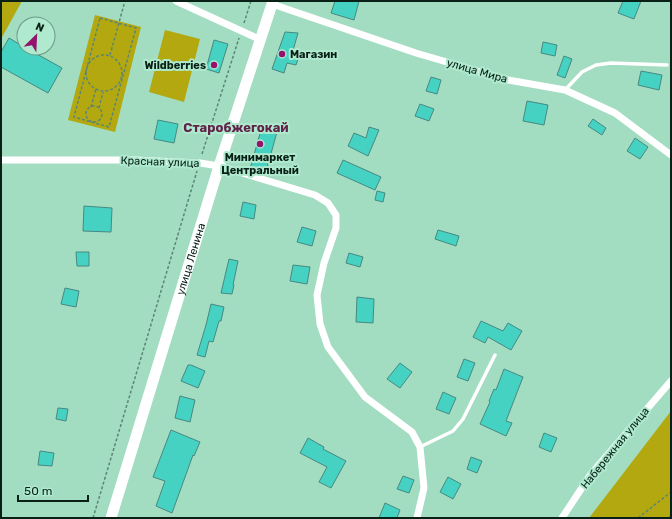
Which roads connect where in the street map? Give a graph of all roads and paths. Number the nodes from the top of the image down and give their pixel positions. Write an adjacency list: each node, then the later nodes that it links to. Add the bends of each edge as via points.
1 (125, 1): 5 (path)
2 (176, 1): 6 (street)
3 (251, 1): 6 (path)
4 (273, 3): 7 (street, улица Ленина); 13 (street, улица Мира, via 423,55 508,80)
5 (119, 23): 8 (path); 9 (path, via 100,18); 11 (path, via 136,28)
6 (241, 30): 7 (street); 20 (path)
7 (261, 40): 21 (street, улица Ленина)
8 (110, 55): 9 (path, via 93,58); 11 (path, via 122,67)
9 (87, 65): 12 (path, via 88,82); 17 (path, via 74,117)
10 (667, 65): 13 (lane, via 596,65 582,72)
11 (123, 76): 14 (path, via 112,90); 17 (path, via 110,127)
12 (96, 89): 14 (path); 15 (path)
13 (565, 90): 18 (street, улица Мира, via 615,113)
14 (103, 92): 16 (path)
15 (91, 107): 16 (path); 17 (path, via 86,116)
16 (98, 108): 17 (path, via 102,117 99,121)
17 (91, 122)
18 (671, 155)
19 (1, 160): 20 (street, Красная улица, via 135,160)
20 (200, 163): 21 (street, Красная улица); 27 (path)
21 (219, 166): 24 (street, Красная улица, via 315,195 328,204 336,215 336,228 317,295 320,324 328,347 365,398 412,432); 28 (street, улица Ленина)
22 (495, 355): 24 (lane, via 463,419 453,431)
23 (671, 381): 30 (street, Набережная улица, via 591,474)
24 (420, 447): 29 (street, via 424,488)
25 (671, 492): 31 (path)
26 (671, 515): 32 (path)
27 (93, 518)
28 (111, 518)
29 (417, 518)
30 (562, 518)
31 (638, 518)
32 (669, 518)

